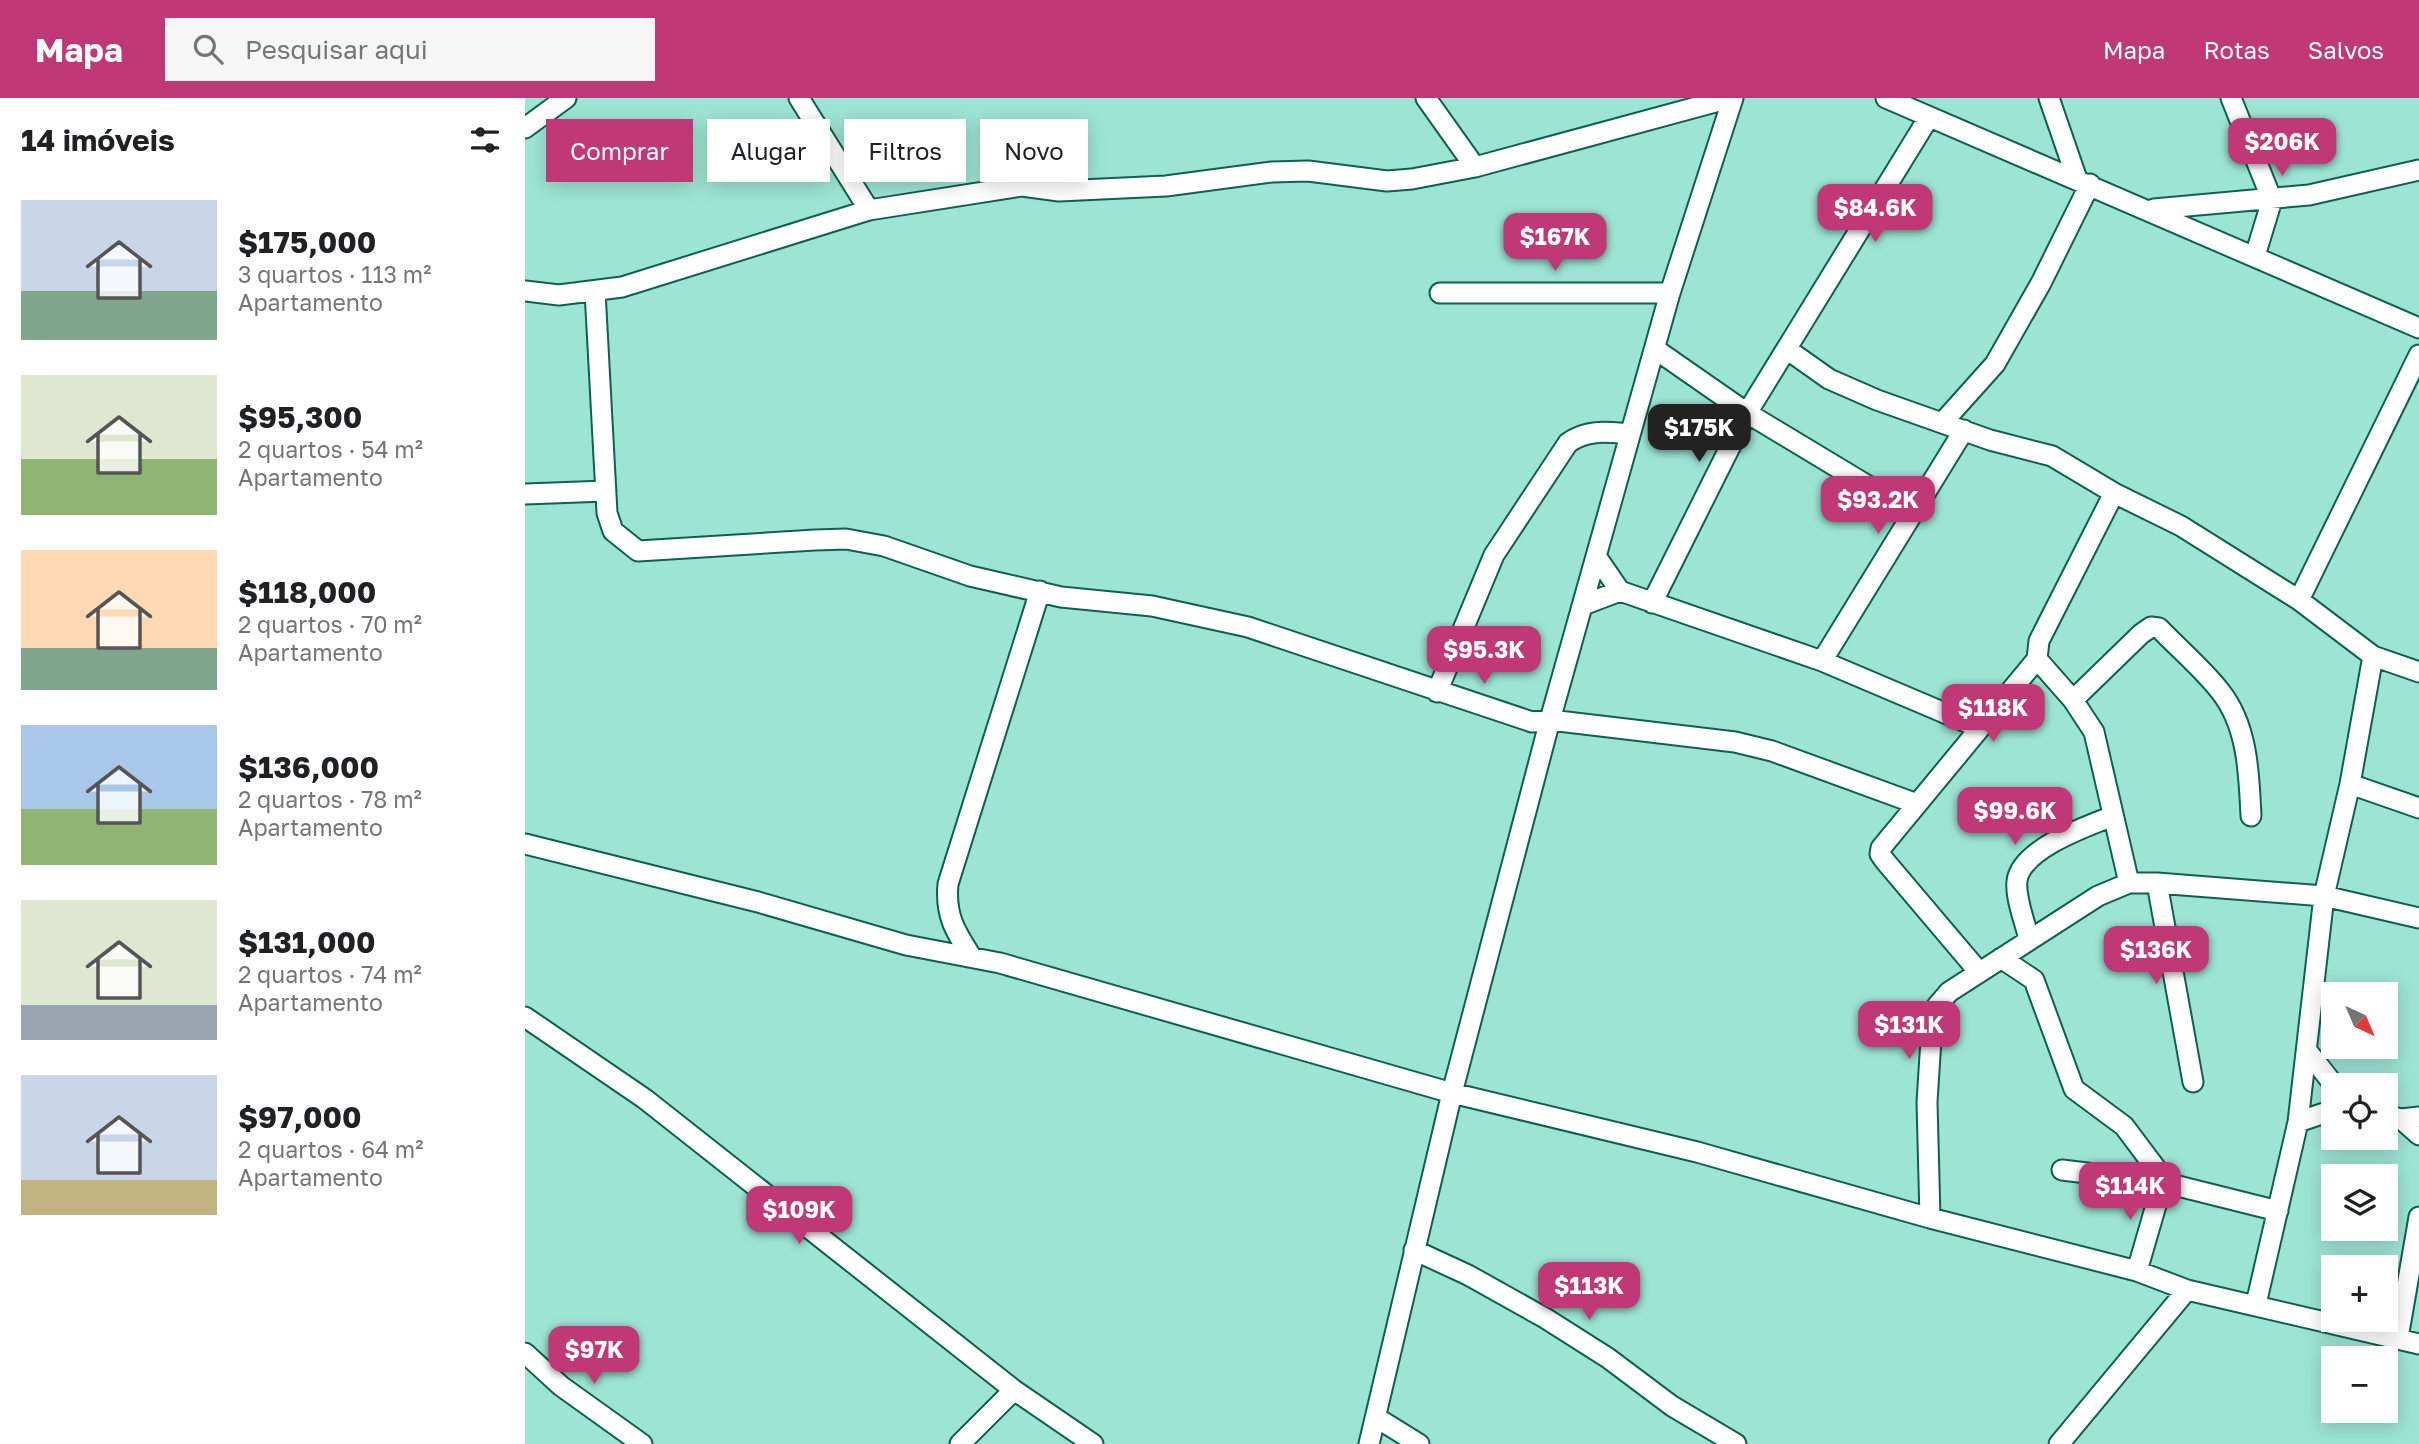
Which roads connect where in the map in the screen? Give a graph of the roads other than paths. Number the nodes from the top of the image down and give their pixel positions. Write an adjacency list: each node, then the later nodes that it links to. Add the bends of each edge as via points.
1 (566, 98): 9 (street)
2 (799, 98): 15 (street)
3 (1426, 98): 10 (street)
4 (1732, 98): 10 (street); 20 (street)
5 (1886, 98): 8 (street)
6 (2049, 98): 12 (street)
7 (2231, 98): 13 (street)
8 (1929, 117): 12 (street); 23 (street)
9 (525, 128)
10 (1475, 167): 15 (street, via 1387,181 1308,171 1166,186 1059,191 1022,186)
11 (2419, 170): 13 (street, via 2388,180)
12 (2084, 182): 14 (street); 26 (street, via 2041,283 1995,364)
13 (2272, 200): 14 (street); 16 (street)
14 (2150, 209): 16 (street)
15 (869, 210): 17 (street, via 665,275)
16 (2255, 256): 21 (street)
17 (595, 290): 18 (street, via 559,295); 29 (street)
18 (525, 291)
19 (1440, 293): 20 (street)
20 (1671, 293): 22 (street)
21 (2419, 328)
22 (1655, 349): 25 (street); 28 (street)
23 (1788, 351): 25 (street); 26 (street, via 1829,379)
24 (2419, 355): 36 (street)
25 (1747, 414): 32 (street); 37 (street)
26 (1943, 422): 27 (street)
27 (1965, 430): 30 (street, via 2052,456); 32 (street)
28 (1630, 434): 33 (street); 43 (street, via 1598,432 1579,435 1568,443 1494,555)
29 (606, 491): 31 (street); 34 (street, via 613,531 638,551 846,539 909,553 970,576)
30 (2114, 493): 36 (street, via 2181,526); 40 (street, via 2039,641)
31 (525, 494)
32 (1913, 513): 41 (street)
33 (1596, 556): 35 (street); 38 (street)
34 (1040, 591): 43 (street, via 1152,606 1248,627); 58 (street, via 948,884 949,920)
35 (1620, 591): 37 (street); 38 (street)
36 (2299, 600): 39 (street)
37 (1652, 603): 41 (street)
38 (1583, 605): 45 (street)
39 (2373, 656): 42 (street); 47 (street)
40 (2037, 659): 44 (street); 46 (street)
41 (1822, 661): 46 (street)
42 (2419, 672)
43 (1437, 692): 45 (street, via 1532,722)
44 (2073, 700): 50 (street, via 2094,732); 51 (street, via 2141,634 2159,628 2221,692 2235,718 2248,767)
45 (1550, 720): 48 (street, via 1735,742); 65 (street)
46 (1980, 728): 48 (street)
47 (2350, 784): 49 (street); 55 (street)
48 (1917, 804): 60 (street, via 1880,854)
49 (2419, 808)
50 (2113, 816): 53 (street); 57 (street, via 2064,835 2020,870 2017,882)
51 (2251, 816)
52 (525, 844): 58 (street, via 758,902 906,945)
53 (2129, 883): 54 (street); 57 (street, via 2098,896)
54 (2157, 883): 55 (street); 64 (street)
55 (2324, 896): 56 (street); 62 (street)
56 (2419, 918)
57 (2029, 939): 59 (street)
58 (971, 956): 65 (street)
59 (2001, 958): 60 (street); 71 (street, via 2034,980 2074,1089 2124,1126 2150,1158)
60 (1979, 972): 74 (street, via 1949,992 1937,1006 1932,1024 1927,1102)
61 (525, 1017): 82 (street, via 645,1099)
62 (2308, 1052): 63 (street); 68 (street)
63 (2325, 1073)
64 (2193, 1082)
65 (1453, 1093): 74 (street, via 1697,1152); 75 (street)
66 (2321, 1114): 68 (street)
67 (2402, 1117): 69 (street)
68 (2298, 1122): 72 (street)
69 (2419, 1135)
70 (2062, 1170): 71 (street)
71 (2162, 1182): 72 (street); 76 (street)
72 (2278, 1211): 78 (street)
73 (2419, 1217): 79 (street)
74 (1930, 1218): 76 (street)
75 (1415, 1250): 83 (street); 89 (street, via 1545,1318 1672,1406)
76 (2137, 1271): 77 (street)
77 (2187, 1290): 78 (street); 90 (street)
78 (2256, 1304): 79 (street)
79 (2398, 1338): 80 (street)
80 (2419, 1344)
81 (525, 1353): 84 (street, via 561,1386)
82 (1014, 1390): 85 (street); 86 (street)
83 (1377, 1418): 87 (street); 88 (street)
84 (642, 1444)
85 (960, 1444)
86 (1093, 1444)
87 (1369, 1444)
88 (1419, 1444)
89 (1736, 1444)
90 (2059, 1444)

